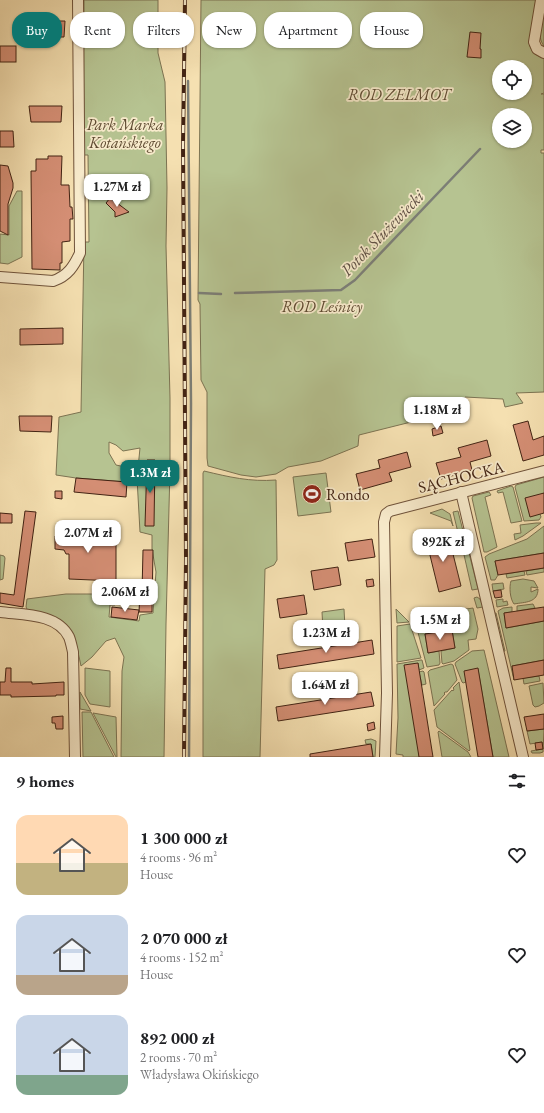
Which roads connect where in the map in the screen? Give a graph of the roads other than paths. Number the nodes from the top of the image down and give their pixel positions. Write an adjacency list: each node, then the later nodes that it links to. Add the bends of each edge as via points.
1 (78, 0): 4 (street, via 80,253 72,269 60,279 53,281)
2 (540, 0): 3 (street, via 534,42 537,49)
3 (544, 53)
4 (0, 277)
5 (544, 471): 6 (street, SĄCHOCKA)
6 (461, 492): 9 (street, SĄCHOCKA, via 386,514); 10 (street)
7 (0, 612): 8 (street, via 47,618 60,626 68,636 73,652)
8 (75, 757)
9 (385, 757)
10 (523, 757)

